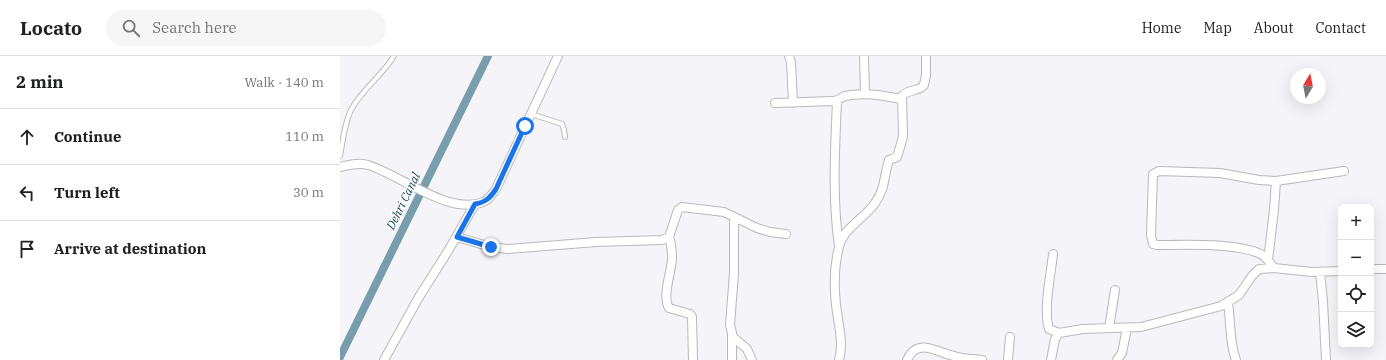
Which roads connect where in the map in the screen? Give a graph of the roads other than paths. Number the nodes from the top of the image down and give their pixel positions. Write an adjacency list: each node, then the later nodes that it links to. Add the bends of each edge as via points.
1 (394, 56): 13 (lane, via 351,110)
2 (558, 56): 11 (street)
3 (789, 56): 10 (street)
4 (864, 56): 6 (street)
5 (926, 56): 7 (street, via 924,85 922,88 904,93)
6 (864, 94): 7 (street); 8 (street, via 842,97)
7 (901, 99): 22 (street, via 902,136 898,155 889,160 883,188 876,203 845,233)
8 (837, 101): 10 (street); 22 (street, via 835,212)
9 (775, 103): 10 (street)
10 (793, 103)
11 (531, 114): 12 (lane, via 562,124); 17 (street, via 496,189 490,198)
12 (565, 137)
13 (340, 156)
14 (340, 167): 17 (street, via 367,165 424,192 455,203)
15 (1344, 171): 16 (street)
16 (1276, 181): 24 (street); 24 (street, via 1209,172 1159,171 1152,176 1153,244 1228,247 1256,253)
17 (475, 204): 20 (street)
18 (734, 217): 19 (street, via 764,231); 21 (street, via 719,211 682,207 678,210); 35 (street, via 734,273 730,317)
19 (786, 234)
20 (457, 237): 21 (street, via 508,249 662,240); 38 (street, via 419,297)
21 (669, 237): 39 (street, via 672,252 668,305 692,317)
22 (839, 246): 42 (street, via 835,281 841,348)
23 (1053, 254): 34 (street, via 1048,322 1049,329)
24 (1268, 260): 25 (street)
25 (1274, 268): 29 (street); 31 (street, via 1264,268 1255,272 1239,295)
26 (1374, 269): 27 (street)
27 (1386, 269)
28 (1338, 270): 29 (street)
29 (1320, 272): 50 (street)
30 (1115, 290): 32 (street)
31 (1228, 303): 33 (street, via 1148,326); 49 (street, via 1232,348)
32 (1109, 328): 33 (street); 34 (street)
33 (1127, 328): 48 (street, via 1122,353)
34 (1058, 333): 47 (street)
35 (732, 334): 40 (street); 41 (street, via 747,349)
36 (1010, 337): 46 (street)
37 (938, 350): 43 (street, via 917,348 911,352); 44 (street); 45 (street, via 953,356)
38 (384, 360)
39 (693, 360)
40 (732, 360)
41 (752, 360)
42 (839, 360)
43 (907, 360)
44 (938, 360)
45 (982, 360)
46 (1008, 360)
47 (1051, 360)
48 (1117, 360)
49 (1236, 360)
50 (1326, 360)

